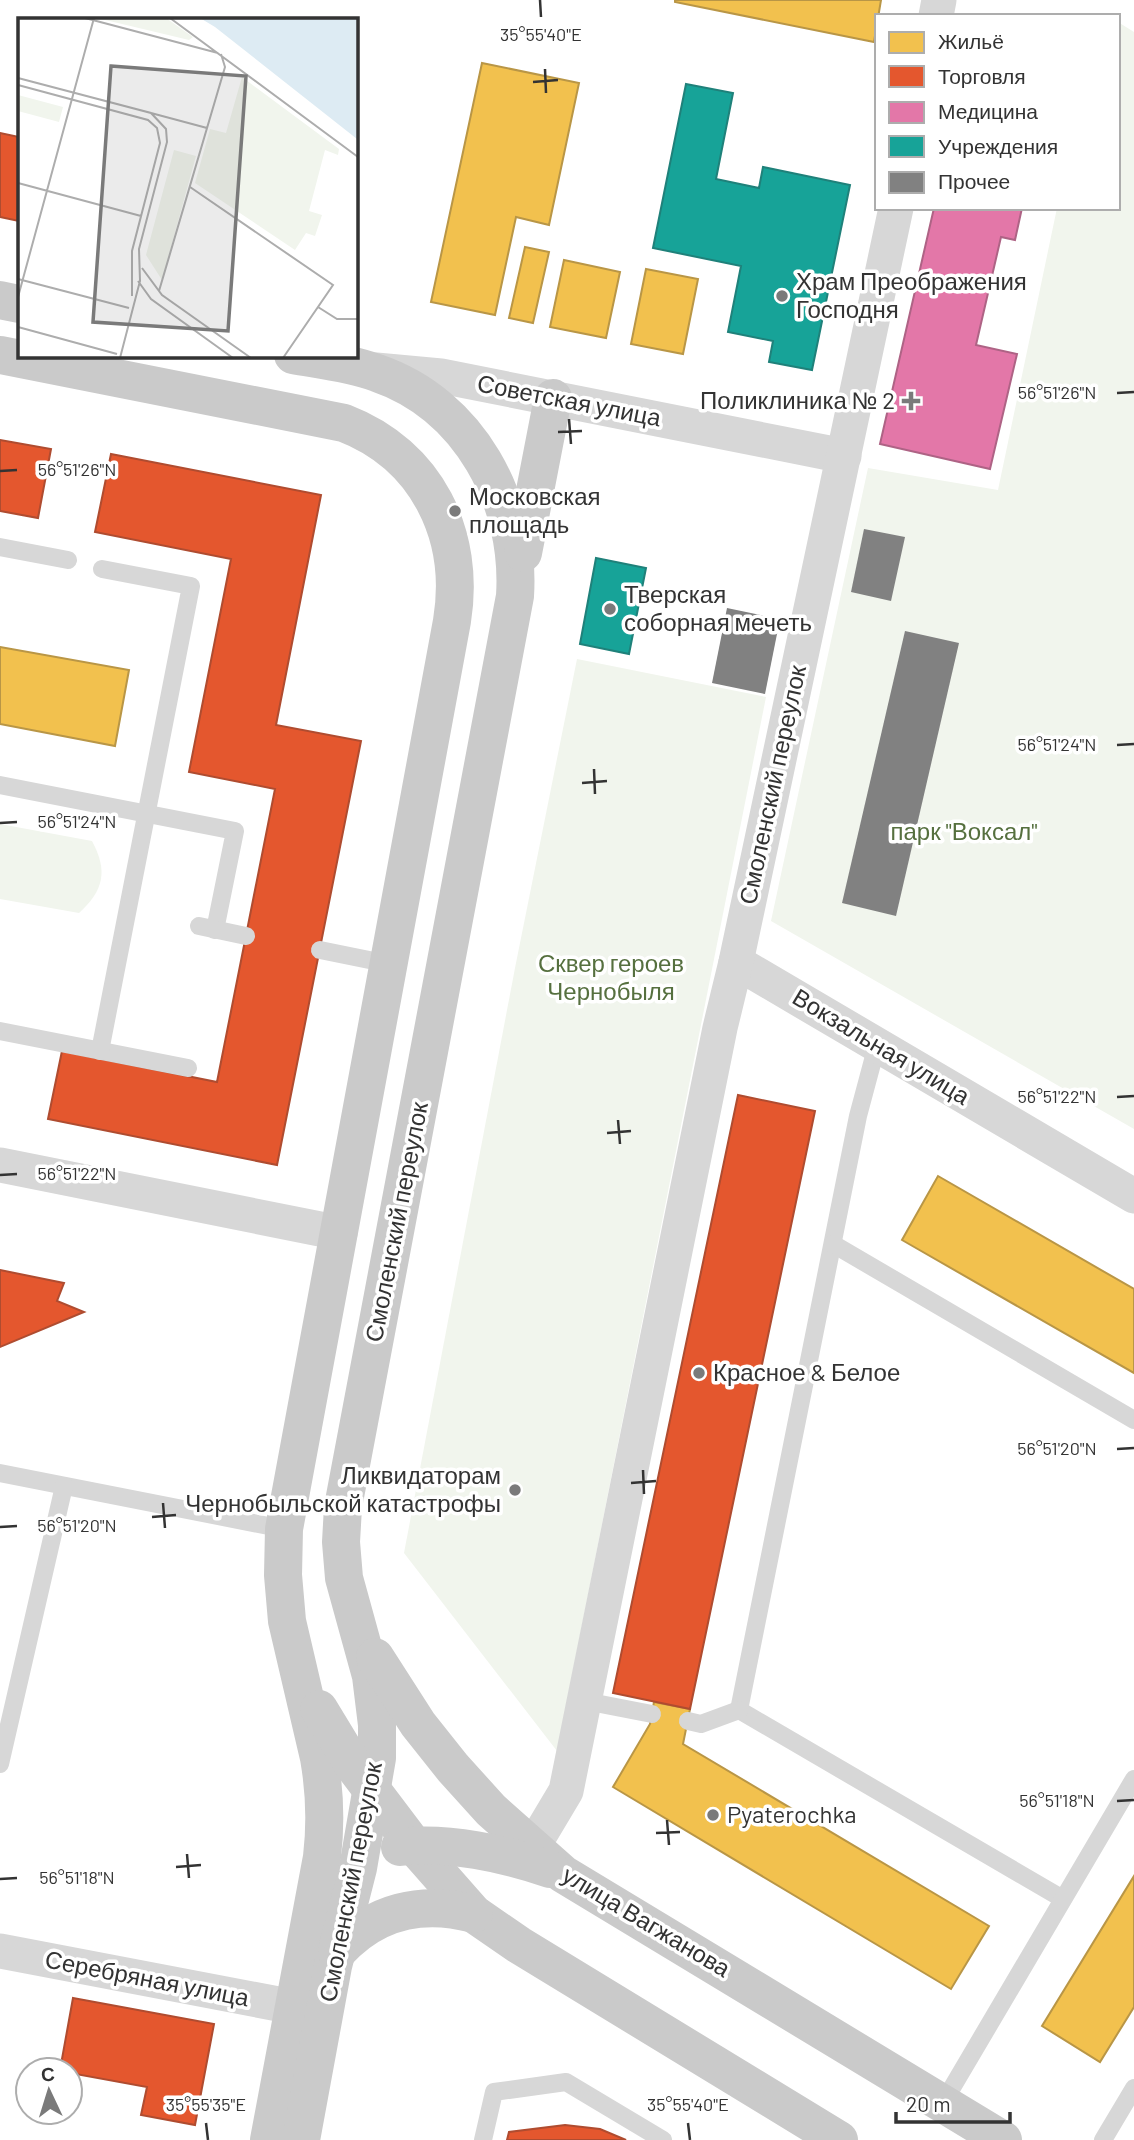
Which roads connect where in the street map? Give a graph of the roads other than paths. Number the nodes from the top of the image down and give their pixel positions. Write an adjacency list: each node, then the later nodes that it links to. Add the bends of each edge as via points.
1 (896, 210): 8 (street, Смоленский переулок)
2 (0, 300): 3 (main road)
3 (18, 304)
4 (0, 355): 18 (main road, Смоленский переулок, via 344,423 391,450 420,479 450,540 454,608)
5 (304, 357): 6 (main road, Советская улица)
6 (362, 368): 7 (street, Советская улица, via 441,376); 12 (main road, Смоленский переулок, via 395,380 439,409 485,462 511,527)
7 (552, 398): 8 (street, Советская улица); 12 (main road)
8 (844, 456): 17 (street, Смоленский переулок)
9 (0, 547): 10 (lane)
10 (68, 560)
11 (102, 569): 14 (lane, via 191,586)
12 (515, 596): 31 (main road, Смоленский переулок, via 343,1507 344,1578)
13 (0, 785): 14 (lane)
14 (147, 813): 15 (lane, via 235,831 207,928); 21 (lane)
15 (246, 936)
16 (320, 950): 18 (lane)
17 (736, 962): 20 (street, Вокзальная улица); 33 (street, Смоленский переулок)
18 (389, 964): 25 (main road, Смоленский переулок)
19 (0, 1031): 21 (lane)
20 (877, 1045): 24 (street, Вокзальная улица); 26 (lane, via 858,1116)
21 (100, 1051): 22 (lane)
22 (188, 1068)
23 (0, 1165): 25 (street)
24 (1134, 1196)
25 (330, 1230): 30 (main road, Смоленский переулок)
26 (834, 1244): 27 (lane); 34 (lane)
27 (1134, 1420)
28 (0, 1473): 29 (lane)
29 (64, 1486): 30 (lane); 37 (lane)
30 (284, 1529): 32 (main road, Смоленский переулок)
31 (358, 1628): 39 (main road, Смоленский переулок, via 376,1708); 41 (main road, улица Вагжанова, via 386,1677 439,1751)
32 (290, 1636): 39 (main road, via 320,1710); 47 (main road, Смоленский переулок, via 319,1758 325,1807)
33 (585, 1701): 35 (lane); 41 (street, Смоленский переулок, via 566,1791)
34 (739, 1710): 36 (lane, via 701,1724); 44 (lane)
35 (652, 1714)
36 (688, 1721)
37 (0, 1764)
38 (1134, 1779): 44 (lane)
39 (373, 1790): 40 (main road); 42 (main road, Смоленский переулок)
40 (415, 1847): 42 (main road, via 388,1849); 43 (main road, via 491,1853); 45 (main road)
41 (532, 1848): 43 (main road, улица Вагжанова)
42 (358, 1868): 47 (main road, Смоленский переулок)
43 (563, 1874): 50 (main road, улица Вагжанова)
44 (1063, 1899): 50 (lane)
45 (474, 1914): 47 (main road, via 433,1907 406,1910); 55 (main road)
46 (0, 1951): 48 (street, Серебряная улица)
47 (321, 1952): 48 (main road, Смоленский переулок); 52 (main road, Смоленский переулок)
48 (294, 2007): 51 (main road, Смоленский переулок)
49 (1134, 2088): 57 (lane)
50 (943, 2103): 56 (main road, улица Вагжанова)
51 (269, 2140)
52 (300, 2140)
53 (483, 2140): 54 (lane, via 494,2092 566,2081)
54 (663, 2140)
55 (839, 2140)
56 (1003, 2140)
57 (1104, 2140)

